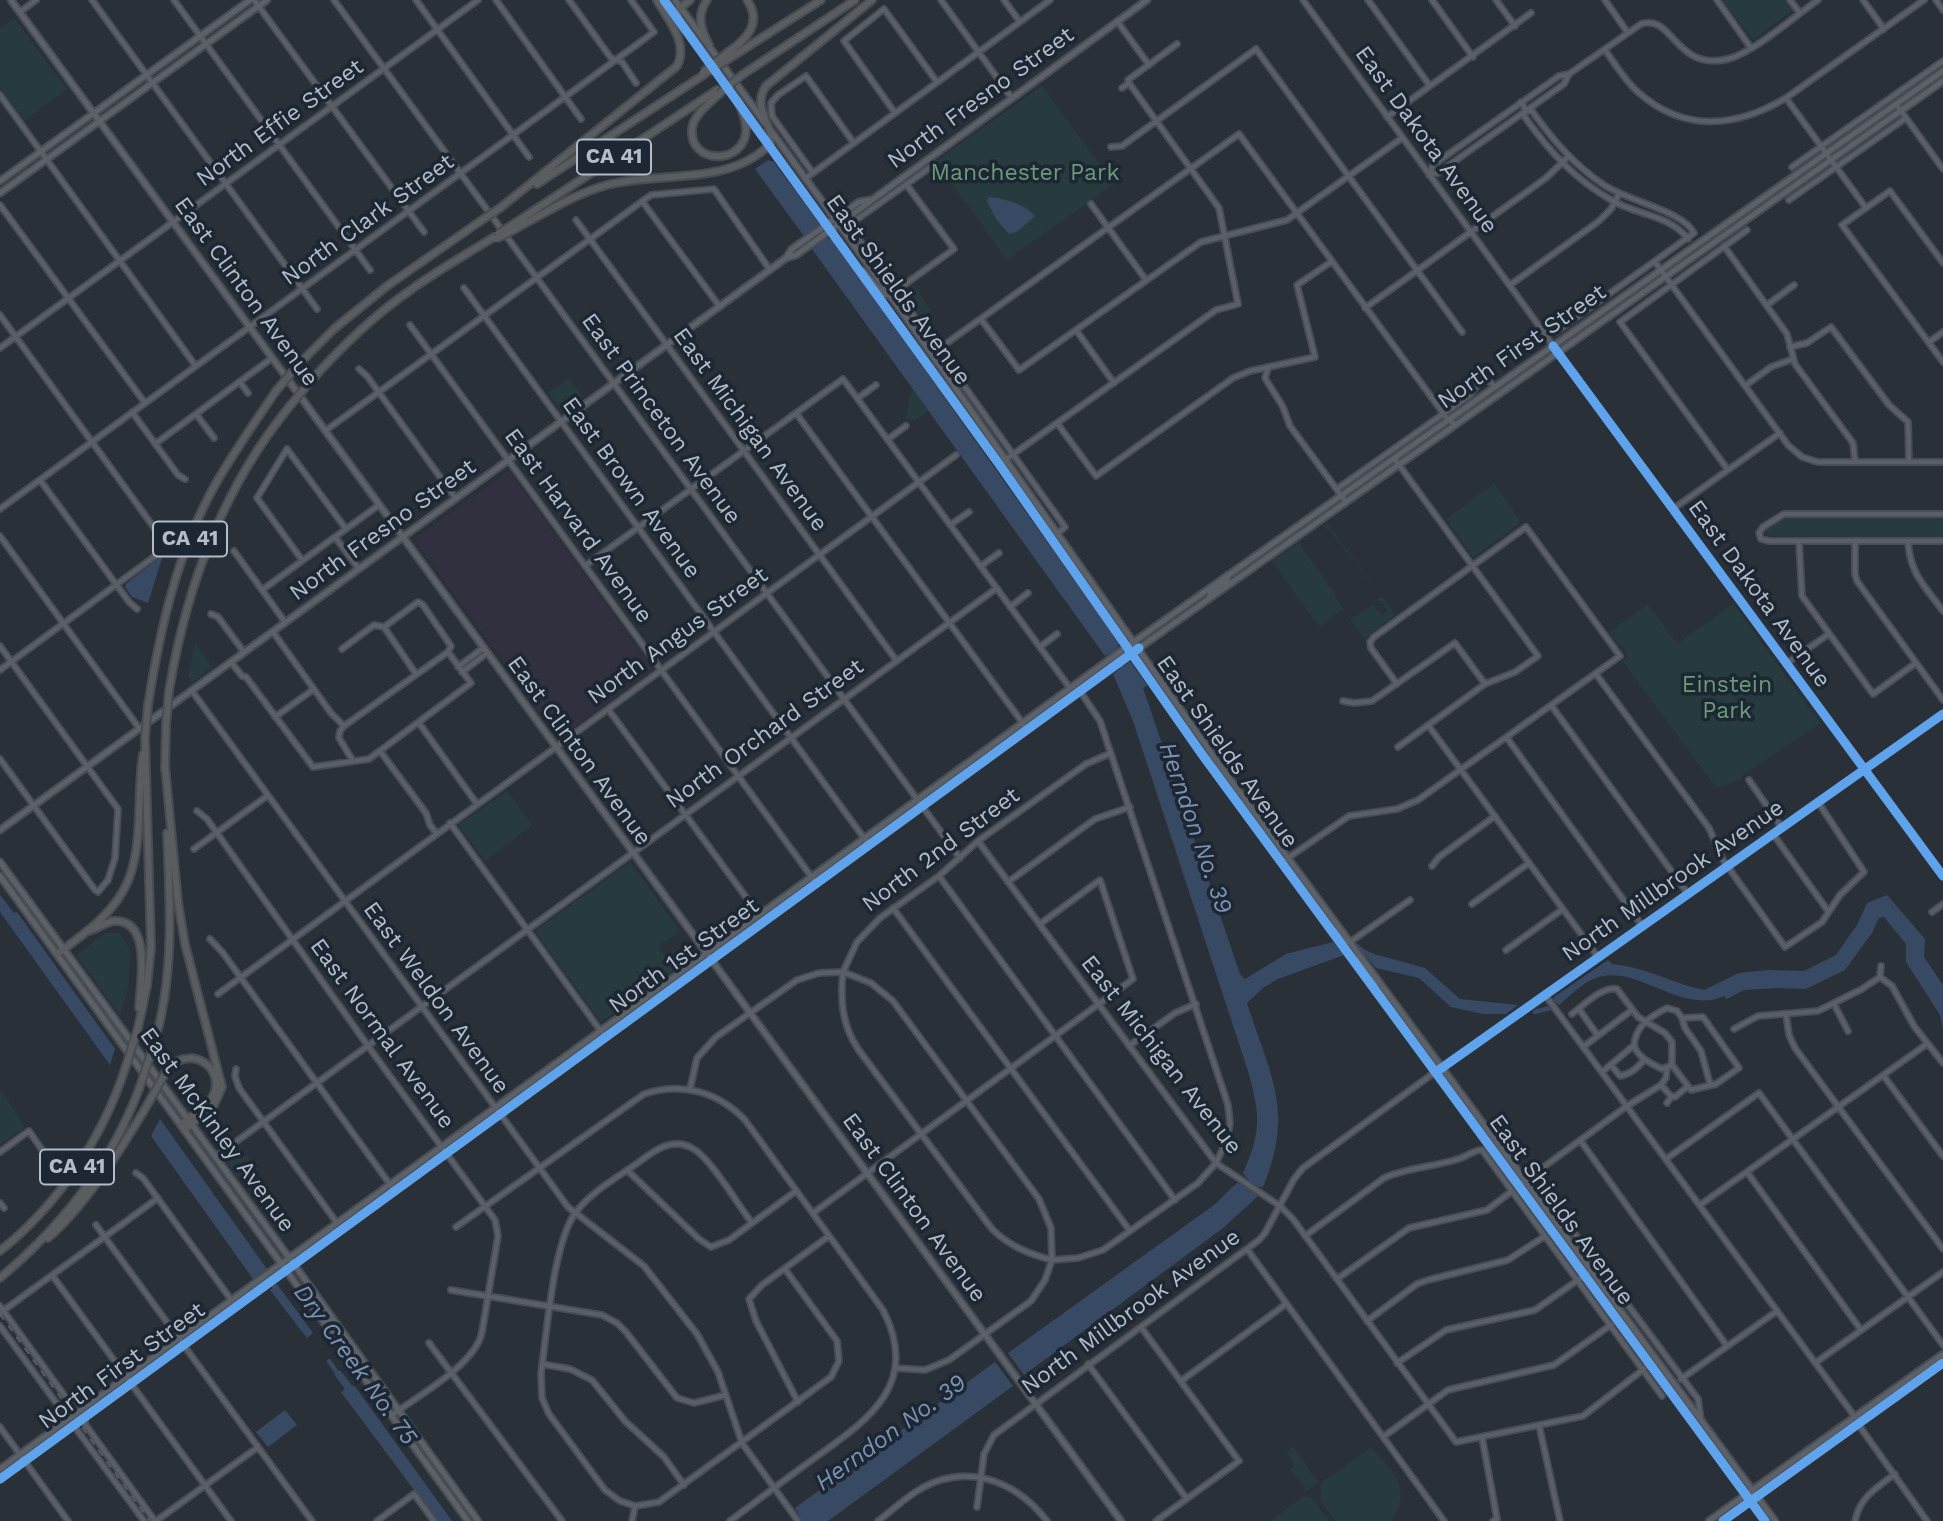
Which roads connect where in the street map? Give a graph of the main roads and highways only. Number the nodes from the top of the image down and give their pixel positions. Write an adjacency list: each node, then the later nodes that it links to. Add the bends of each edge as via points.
1 (11, 0): 22 (main road, East Clinton Avenue)
2 (252, 0): 22 (main road)
3 (267, 0): 23 (main road)
4 (657, 0): 28 (highway, via 681,46 674,70)
5 (664, 0): 15 (main road, East Shields Avenue)
6 (675, 0): 14 (main road, East Shields Avenue)
7 (690, 0): 14 (highway)
8 (707, 0): 16 (highway, via 699,21)
9 (747, 0): 17 (highway, via 753,27)
10 (821, 0): 17 (highway)
11 (855, 0): 20 (highway, CA 41, bridge)
12 (872, 0): 24 (highway, via 766,86 760,105)
13 (1147, 0): 29 (main road, North Fresno Street)
14 (680, 7): 15 (highway); 16 (main road, East Shields Avenue)
15 (680, 21): 21 (main road, East Shields Avenue)
16 (709, 45): 24 (main road, East Shields Avenue)
17 (728, 56): 28 (highway, CA 41, bridge)
18 (1943, 71): 35 (main road, North First Street)
19 (1943, 81): 36 (main road, North First Street)
20 (718, 92): 21 (highway, via 692,129 700,149 712,157 730,155 742,145 747,131); 30 (highway, CA 41)
21 (738, 101): 25 (main road, East Shields Avenue)
22 (94, 113): 23 (main road, East Clinton Avenue); 26 (main road)
23 (100, 120): 27 (main road); 34 (main road, East Clinton Avenue)
24 (771, 130): 25 (highway); 29 (main road, East Shields Avenue)
25 (769, 145): 30 (highway, via 723,170 639,178 592,190); 31 (main road, East Shields Avenue)
26 (0, 181)
27 (0, 193)
28 (500, 208): 45 (highway, CA 41, bridge, via 335,328 276,391 236,449 194,528 165,616)
29 (837, 221): 31 (main road, North Fresno Street); 33 (main road, East Shields Avenue)
30 (513, 227): 46 (highway, CA 41, bridge, via 388,306 337,352 289,407 244,472 215,530 190,600 169,691)
31 (829, 227): 32 (main road, East Shields Avenue); 34 (main road, North Fresno Street)
32 (857, 265): 33 (main road, via 883,294); 38 (main road, East Shields Avenue)
33 (893, 293): 37 (main road, East Shields Avenue)
34 (403, 538): 47 (main road, North Fresno Street); 57 (main road, East Clinton Avenue)
35 (1228, 575): 36 (main road); 37 (main road, North First Street)
36 (1209, 598): 39 (main road, North First Street)
37 (1134, 642): 38 (main road, North First Street); 39 (main road, East Shields Avenue)
38 (1128, 646): 40 (main road, North First Street); 41 (main road, East Shields Avenue)
39 (1139, 648): 41 (main road, North First Street); 54 (main road, East Shields Avenue)
40 (1120, 652): 43 (main road, North 1st Street)
41 (1132, 653): 42 (main road, North First Street); 52 (main road, East Shields Avenue)
42 (1125, 658): 44 (main road, North 1st Street)
43 (1070, 688): 44 (main road); 50 (main road, North 1st Street)
44 (1040, 720): 51 (main road, North 1st Street)
45 (145, 738): 53 (highway, via 131,874 118,899); 61 (highway, CA 41, via 151,948)
46 (165, 766): 62 (highway, via 185,944 221,1082 217,1101); 67 (highway, CA 41, bridge, via 170,927 167,980 153,1046 117,1138 68,1211)
47 (0, 830)
48 (0, 862): 55 (main road, East McKinley Avenue)
49 (0, 876): 56 (main road, East McKinley Avenue)
50 (759, 915): 51 (main road); 57 (main road, North 1st Street)
51 (772, 916): 59 (main road, North 1st Street)
52 (1331, 930): 54 (main road); 58 (main road, East Shields Avenue)
53 (88, 931): 55 (highway); 61 (highway, via 119,922 132,927 138,936 142,953)
54 (1350, 942): 60 (main road, East Shields Avenue)
55 (64, 949): 56 (highway); 62 (main road, East McKinley Avenue)
56 (57, 954): 62 (main road, East McKinley Avenue)
57 (706, 954): 59 (main road, East Clinton Avenue); 66 (main road, North 1st Street)
58 (1352, 958): 60 (main road); 79 (main road, East Shields Avenue)
59 (710, 961): 69 (main road, North 1st Street); 100 (main road, East Clinton Avenue)
60 (1383, 987): 82 (main road, East Shields Avenue)
61 (138, 1028): 65 (highway, CA 41, bridge, via 110,1110 82,1159 39,1214)
62 (186, 1124): 63 (main road, East McKinley Avenue); 64 (main road, East McKinley Avenue); 67 (highway, bridge, via 211,1099 216,1086 214,1073 192,1058 179,1059 168,1068 122,1145 64,1224)
63 (214, 1169): 64 (main road, via 219,1168); 68 (main road, East McKinley Avenue)
64 (241, 1192): 66 (main road, East McKinley Avenue)
65 (0, 1251)
66 (290, 1258): 68 (main road, North 1st Street); 69 (main road, East McKinley Avenue)
67 (23, 1259): 71 (highway, CA 41)
68 (282, 1264): 70 (main road, East McKinley Avenue); 72 (main road, North 1st Street)
69 (295, 1265): 70 (main road, North 1st Street); 75 (main road, East McKinley Avenue)
70 (287, 1270): 73 (main road, North 1st Street); 74 (main road, East McKinley Avenue)
71 (0, 1278)
72 (262, 1279): 83 (main road, North First Street)
73 (267, 1285): 86 (main road, North First Street)
74 (300, 1290): 75 (main road, via 330,1324); 76 (main road, East McKinley Avenue)
75 (339, 1326): 80 (main road, East McKinley Avenue)
76 (327, 1327): 80 (main road, via 334,1328); 98 (main road, East McKinley Avenue)
77 (1943, 1354): 81 (main road)
78 (1943, 1363): 85 (main road)
79 (1652, 1366): 82 (main road, via 1658,1367); 87 (main road, East Shields Avenue)
80 (369, 1369): 99 (main road, East McKinley Avenue)
81 (1876, 1402): 84 (main road); 85 (main road)
82 (1692, 1409): 88 (main road, East Shields Avenue)
83 (77, 1413): 86 (main road); 91 (main road, North First Street)
84 (1855, 1417): 89 (main road); 90 (main road)
85 (1858, 1424): 90 (main road)
86 (74, 1426): 93 (main road, North First Street)
87 (1699, 1431): 88 (main road); 95 (main road, East Shields Avenue)
88 (1713, 1437): 94 (main road, East Shields Avenue)
89 (1824, 1440): 92 (main road); 94 (main road)
90 (1835, 1441): 92 (main road)
91 (0, 1469)
92 (1794, 1471): 96 (main road)
93 (0, 1479)
94 (1753, 1491): 95 (main road); 96 (main road, East Shields Avenue)
95 (1746, 1495): 97 (main road, East Shields Avenue); 101 (main road)
96 (1758, 1496): 97 (main road); 104 (main road, East Shields Avenue)
97 (1751, 1501): 102 (main road); 103 (main road, East Shields Avenue)
98 (468, 1521)
99 (478, 1521)
100 (1121, 1521)
101 (1709, 1521)
102 (1723, 1521)
103 (1765, 1521)
104 (1775, 1521)

